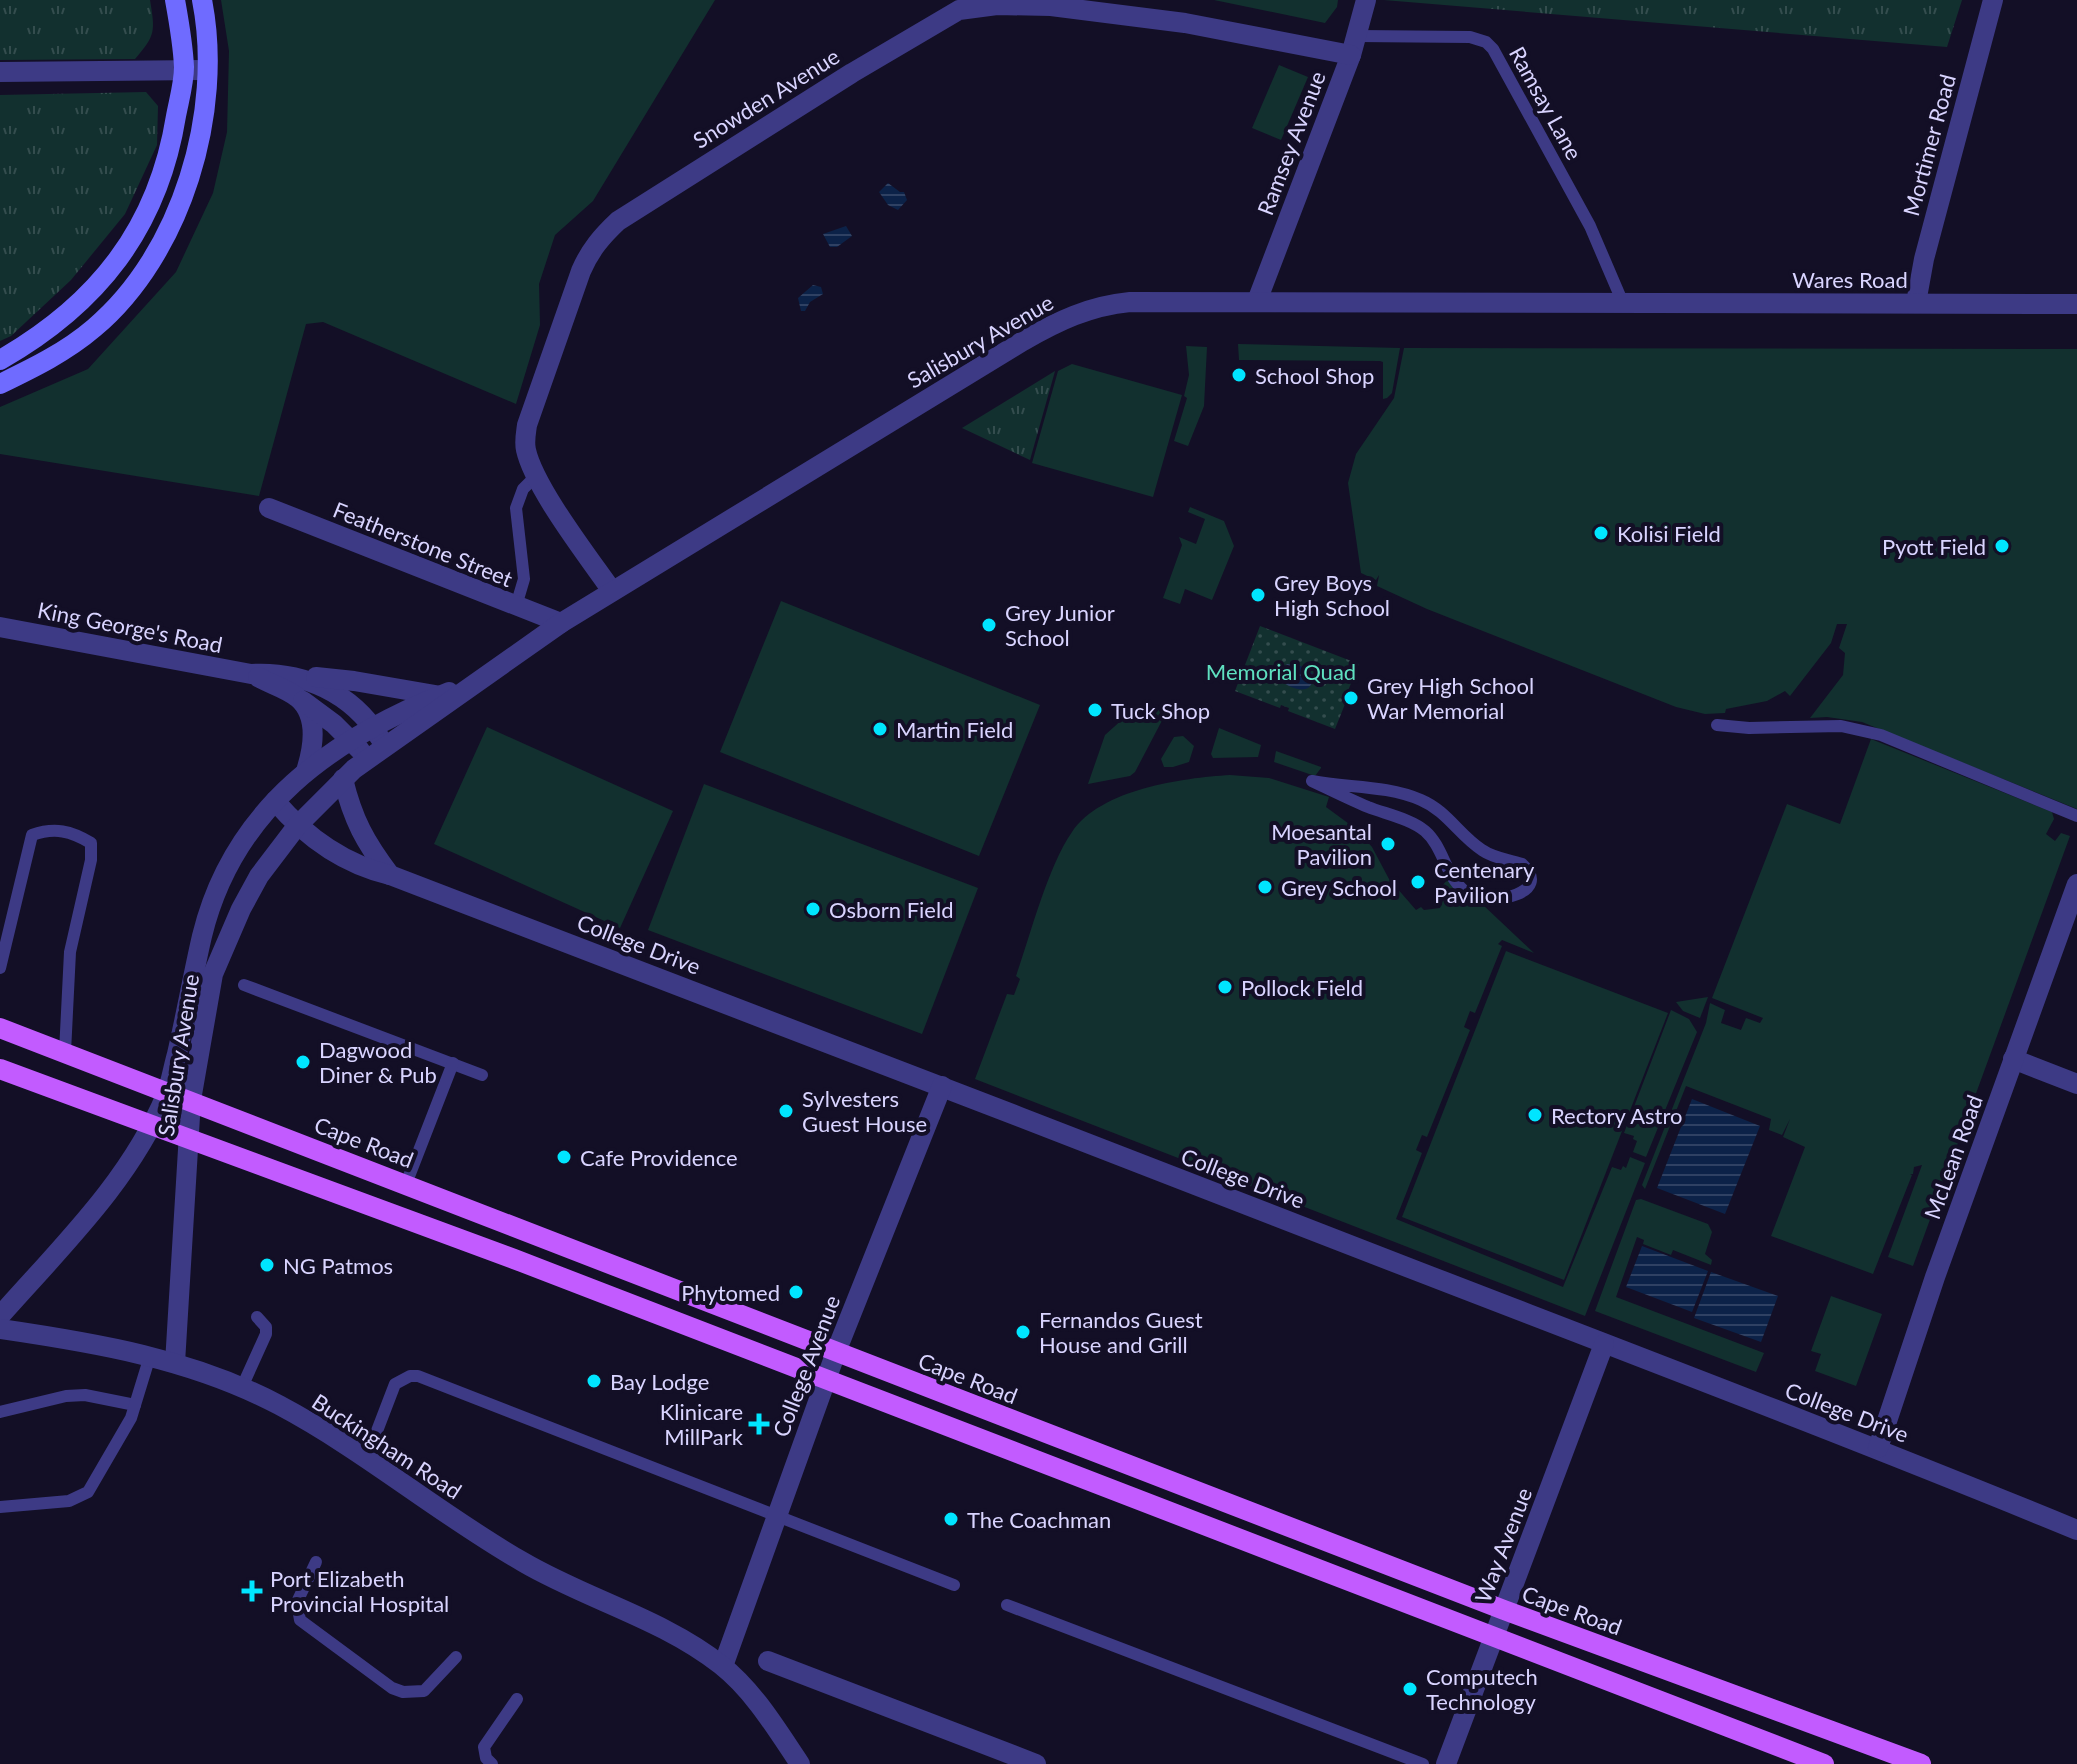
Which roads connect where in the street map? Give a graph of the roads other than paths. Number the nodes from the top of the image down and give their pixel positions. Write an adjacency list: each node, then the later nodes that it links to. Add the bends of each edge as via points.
1 (175, 0): 6 (main road)
2 (202, 0): 7 (main road)
3 (1366, 0): 5 (street, Ramsey Avenue)
4 (1993, 0): 11 (street, Mortimer Road)
5 (1354, 45): 9 (street, Ramsey Avenue); 10 (lane, Ramsay Lane, via 1470,37 1486,42 1584,212); 15 (street, Snowden Avenue, via 1051,6 959,10 650,199 600,238 581,271 527,425 526,451)
6 (184, 70): 7 (street); 8 (street); 13 (main road, via 159,189 123,255 60,321)
7 (210, 70): 14 (main road, via 201,134 184,193 146,271 94,328)
8 (0, 72)
9 (1257, 301): 10 (street, Salisbury Avenue); 17 (street, Salisbury Avenue, via 1108,304 1063,319)
10 (1623, 303): 11 (street, Wares Road)
11 (1916, 303): 12 (street, Wares Road)
12 (2077, 304)
13 (0, 360)
14 (0, 384)
15 (536, 476): 17 (street, Snowden Avenue); 18 (lane, via 523,489 516,508 524,579)
16 (269, 508): 18 (street, Featherstone Street)
17 (612, 591): 19 (street, Salisbury Avenue)
18 (516, 606): 19 (street, Featherstone Street)
19 (561, 623): 23 (street, Salisbury Avenue)
20 (0, 627): 22 (street, King George's Road)
21 (273, 672): 22 (street, King George's Road); 24 (street, King George's Road); 27 (street, King George's Road, via 328,688)
22 (251, 674): 25 (street, King George's Road)
23 (485, 679): 24 (street, Salisbury Avenue); 29 (street, Salisbury Avenue)
24 (441, 696): 27 (street, Salisbury Avenue)
25 (299, 698): 28 (street, King George's Road); 31 (street, via 313,731)
26 (1717, 725): 35 (lane, via 1841,726 1881,735)
27 (374, 728): 28 (street, Salisbury Avenue); 29 (street, King George's Road)
28 (352, 740): 30 (street, King George's Road); 31 (street, Salisbury Avenue)
29 (386, 747): 30 (street, Salisbury Avenue)
30 (368, 759): 32 (street, Salisbury Avenue)
31 (306, 771): 34 (street, Salisbury Avenue)
32 (343, 779): 36 (street, Salisbury Avenue); 37 (street, via 356,824)
33 (1312, 781): 33 (lane, via 1378,788 1421,800 1480,849 1522,864 1529,885 1508,898 1469,895 1422,828)
34 (275, 801): 36 (street, College Drive); 49 (street, Salisbury Avenue, via 229,860 216,889)
35 (2077, 816)
36 (297, 826): 37 (street, College Drive, via 351,862); 50 (street, Salisbury Avenue, via 259,876 225,942 213,974)
37 (390, 875): 48 (street, College Drive)
38 (2077, 884): 43 (street, McLean Road)
39 (0, 968): 42 (lane, via 32,835 73,832 91,843 70,952)
40 (244, 985): 44 (lane)
41 (0, 1028): 42 (main road, Cape Road)
42 (65, 1052): 49 (main road, Cape Road)
43 (2013, 1059): 47 (street); 65 (street, McLean Road)
44 (453, 1063): 46 (lane); 53 (lane)
45 (0, 1069): 51 (main road)
46 (482, 1075)
47 (2077, 1084)
48 (942, 1086): 57 (street, College Drive); 58 (street, College Avenue)
49 (168, 1091): 50 (main road, Cape Road); 51 (street, Salisbury Avenue)
50 (191, 1100): 52 (street, Salisbury Avenue); 53 (main road, Cape Road)
51 (152, 1126): 52 (main road); 54 (street, Salisbury Avenue, via 113,1188)
52 (188, 1140): 60 (street, Salisbury Avenue); 61 (main road)
53 (406, 1184): 58 (main road, Cape Road)
54 (0, 1316)
55 (257, 1317): 62 (lane, via 266,1334)
56 (0, 1329): 59 (street, Buckingham Road)
57 (1604, 1344): 65 (street, College Drive); 73 (street, Way Avenue)
58 (836, 1352): 61 (street, College Avenue); 73 (main road, Cape Road)
59 (150, 1356): 60 (street, Buckingham Road); 63 (lane)
60 (175, 1363): 62 (street, Buckingham Road)
61 (826, 1379): 68 (street, College Avenue); 74 (main road)
62 (242, 1387): 66 (street, Buckingham Road)
63 (135, 1405): 64 (lane, via 85,1395); 67 (lane, via 88,1492 69,1501)
64 (0, 1412)
65 (1878, 1448): 69 (street, College Drive)
66 (367, 1457): 68 (lane, via 395,1384 418,1376); 77 (street, Buckingham Road, via 521,1561 670,1633)
67 (0, 1507)
68 (776, 1517): 71 (lane); 77 (street, College Avenue)
69 (2077, 1530)
70 (316, 1562): 75 (lane, via 297,1602 300,1620 392,1688 424,1691)
71 (954, 1585)
72 (1007, 1605): 82 (lane)
73 (1504, 1610): 74 (street, Way Avenue); 85 (main road, Cape Road)
74 (1493, 1637): 83 (street, Way Avenue); 84 (main road)
75 (456, 1657)
76 (768, 1661): 81 (street)
77 (723, 1666): 80 (street, Buckingham Road)
78 (517, 1699): 79 (lane, via 484,1747)
79 (492, 1764)
80 (800, 1764)
81 (1036, 1764)
82 (1423, 1764)
83 (1446, 1764)
84 (1824, 1764)
85 (1921, 1764)

